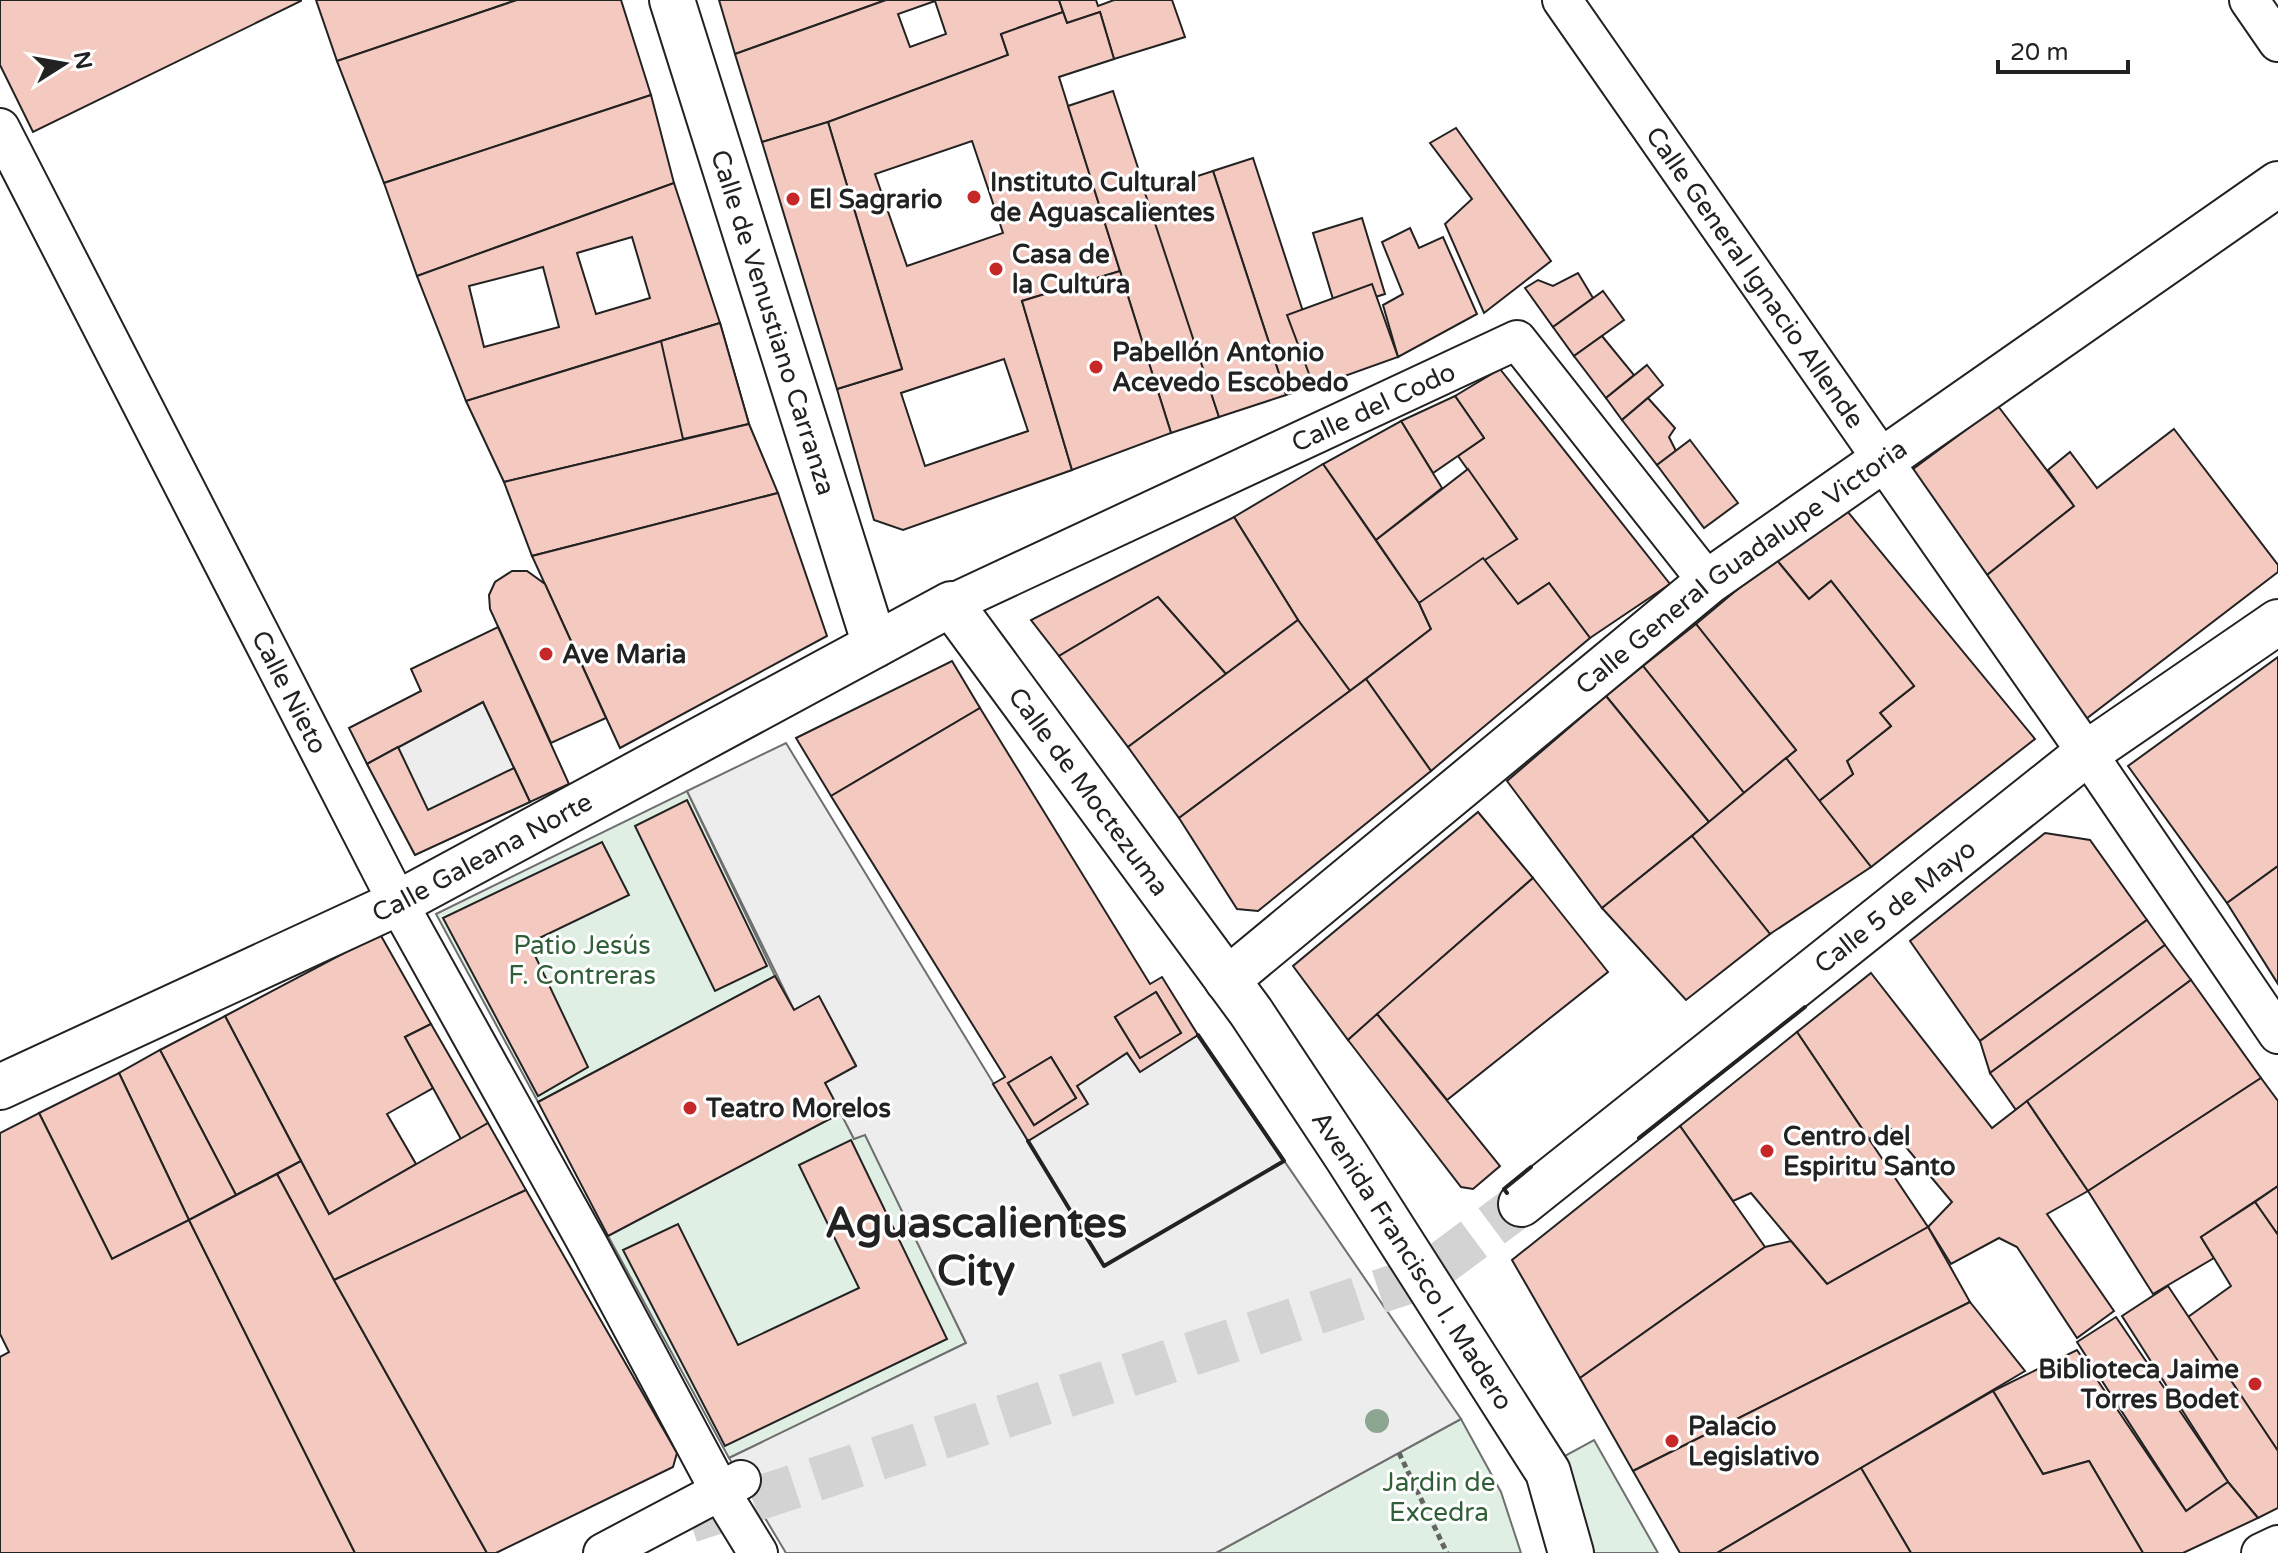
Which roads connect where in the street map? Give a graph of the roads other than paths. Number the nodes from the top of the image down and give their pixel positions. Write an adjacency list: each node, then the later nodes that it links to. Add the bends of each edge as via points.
1 (672, 0): 11 (main road, Calle de Venustiano Carranza)
2 (1562, 0): 7 (street, Calle General Ignacio Allende)
3 (2249, 0): 4 (street)
4 (2278, 42)
5 (0, 128): 13 (street, Calle Nieto)
6 (2278, 184): 7 (main road, Calle General Guadalupe Victoria)
7 (1880, 461): 8 (main road, Calle General Guadalupe Victoria); 12 (street, Calle General Ignacio Allende)
8 (1708, 582): 9 (street, Calle del Codo, via 1517,340); 14 (main road, Calle General Guadalupe Victoria)
9 (951, 604): 11 (main road, Calle Galeana Norte); 14 (main road, Calle de Moctezuma)
10 (2278, 622): 12 (main road, Calle 5 de Mayo)
11 (875, 645): 13 (main road, Calle Galeana Norte)
12 (2087, 753): 15 (street, Calle General Ignacio Allende); 17 (main road, Calle 5 de Mayo)
13 (398, 903): 16 (main road, Calle Galeana Norte); 18 (street, Calle Nieto, via 590,1248)
14 (1227, 980): 22 (main road, Avenida Francisco I. Madero, via 1548,1472)
15 (2278, 1034)
16 (0, 1087)
17 (1521, 1204)
18 (731, 1486): 20 (street); 21 (street, Calle Nieto)
19 (2278, 1545): 23 (street)
20 (603, 1553)
21 (758, 1553)
22 (1571, 1553)
23 (2261, 1553)

